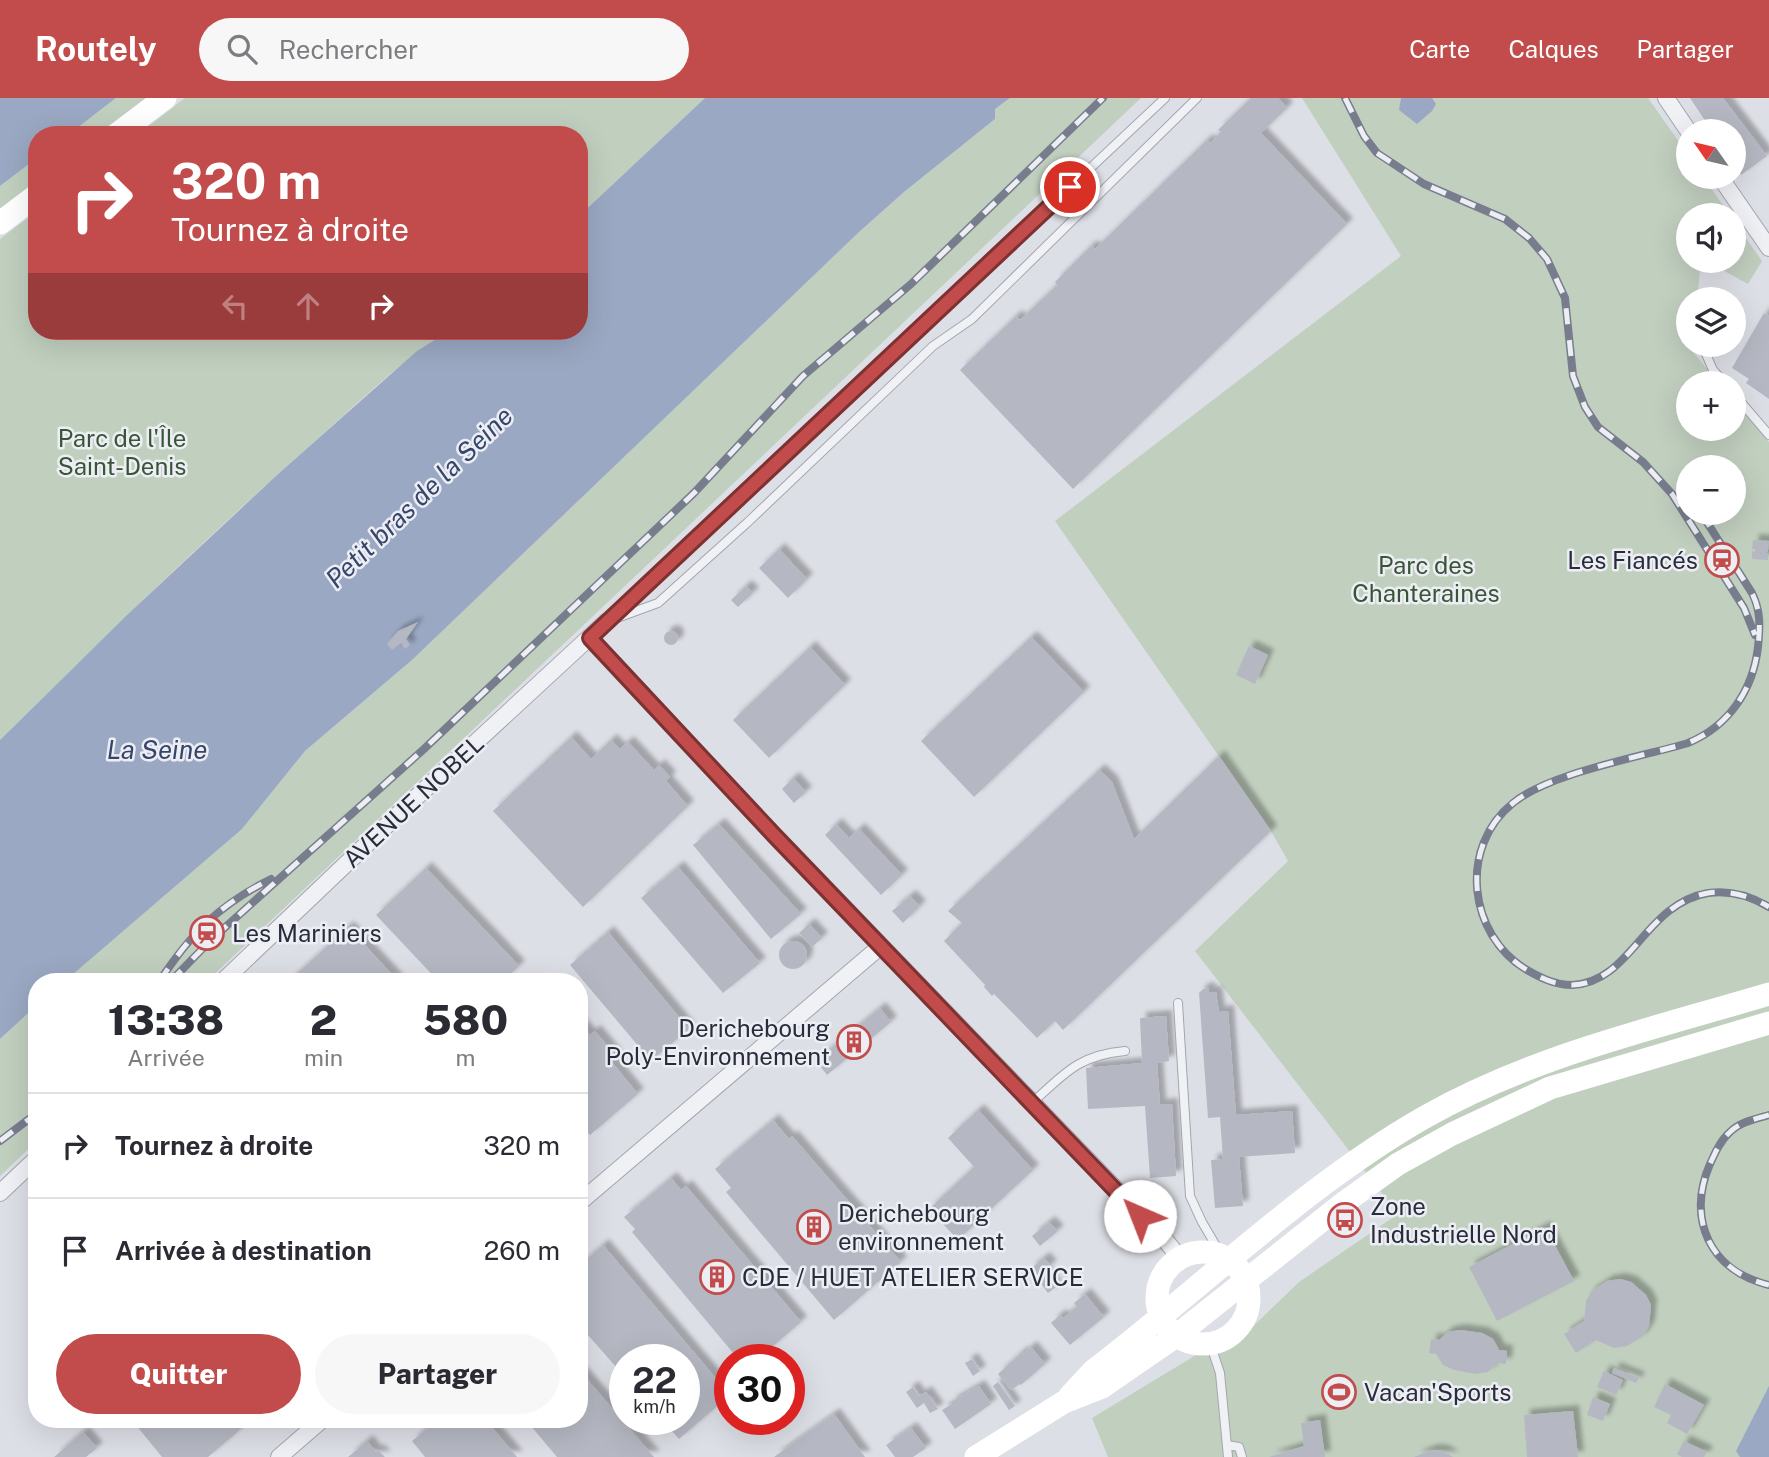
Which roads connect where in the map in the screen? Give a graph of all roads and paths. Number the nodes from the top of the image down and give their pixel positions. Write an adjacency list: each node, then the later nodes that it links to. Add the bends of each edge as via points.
1 (164, 98): 6 (main road)
2 (1165, 98): 13 (lane)
3 (1197, 98): 13 (lane, via 972,318 933,346 658,603)
4 (1666, 98): 5 (street)
5 (1680, 119)
6 (128, 126)
7 (1728, 189): 10 (street)
8 (28, 202): 9 (main road)
9 (0, 223)
10 (1769, 248)
11 (1746, 408): 12 (lane)
12 (1769, 435)
13 (607, 622): 14 (street, AVENUE NOBEL)
14 (590, 638): 15 (street); 16 (street, AVENUE NOBEL)
15 (881, 946): 21 (street); 24 (street)
16 (231, 973)
17 (1769, 994): 26 (main road, via 1597,1043 1511,1075 1427,1116 1340,1172)
18 (1178, 1003): 26 (lane, via 1190,1196)
19 (1769, 1023): 27 (main road, via 1550,1088 1499,1110 1398,1164)
20 (1125, 1051): 21 (lane, via 1090,1057)
21 (1032, 1103): 25 (street)
22 (28, 1167): 23 (street)
23 (0, 1193)
24 (588, 1195)
25 (1180, 1258): 26 (main road, via 1210,1252); 28 (main road, via 1163,1276 1158,1290)
26 (1226, 1258): 27 (main road); 28 (main road)
27 (1245, 1280): 29 (main road); 30 (main road, via 1246,1316 1236,1331)
28 (1161, 1317): 29 (main road); 31 (main road, via 1093,1371)
29 (1176, 1336): 30 (main road); 31 (main road, via 1102,1387)
30 (1210, 1343): 33 (lane, via 1220,1373)
31 (1064, 1402): 35 (main road)
32 (313, 1428): 34 (street)
33 (1227, 1445): 36 (lane); 37 (lane, via 1239,1447)
34 (279, 1457)
35 (976, 1457)
36 (1228, 1457)
37 (1242, 1457)

